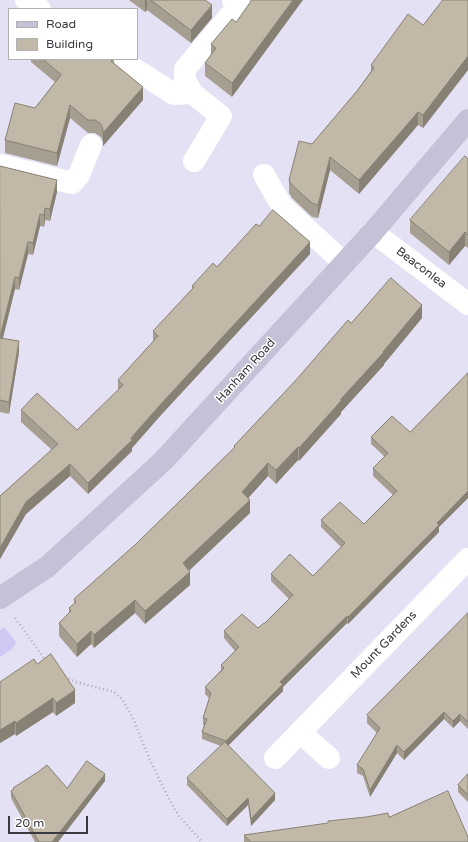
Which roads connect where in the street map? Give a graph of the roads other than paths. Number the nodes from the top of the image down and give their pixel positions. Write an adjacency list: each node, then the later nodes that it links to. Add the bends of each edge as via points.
1 (26, 0): 3 (street)
2 (233, 0): 5 (street, via 239,5 186,69 185,80)
3 (38, 8)
4 (121, 60): 5 (street, via 174,94)
5 (192, 93): 8 (street, via 221,116)
6 (468, 120): 11 (main road, Hanham Road)
7 (91, 145): 9 (street, via 79,175 72,183)
8 (194, 161)
9 (0, 166)
10 (264, 175): 12 (street, via 282,206)
11 (373, 232): 12 (main road, Hanham Road); 13 (street, Beaconlea)
12 (344, 264): 15 (main road, Hanham Road, via 163,461 47,567)
13 (468, 304)
14 (468, 559): 16 (street, Mount Gardens)
15 (1, 598)
16 (300, 732): 17 (street, Mount Gardens); 18 (street)
17 (275, 758)
18 (329, 758)

